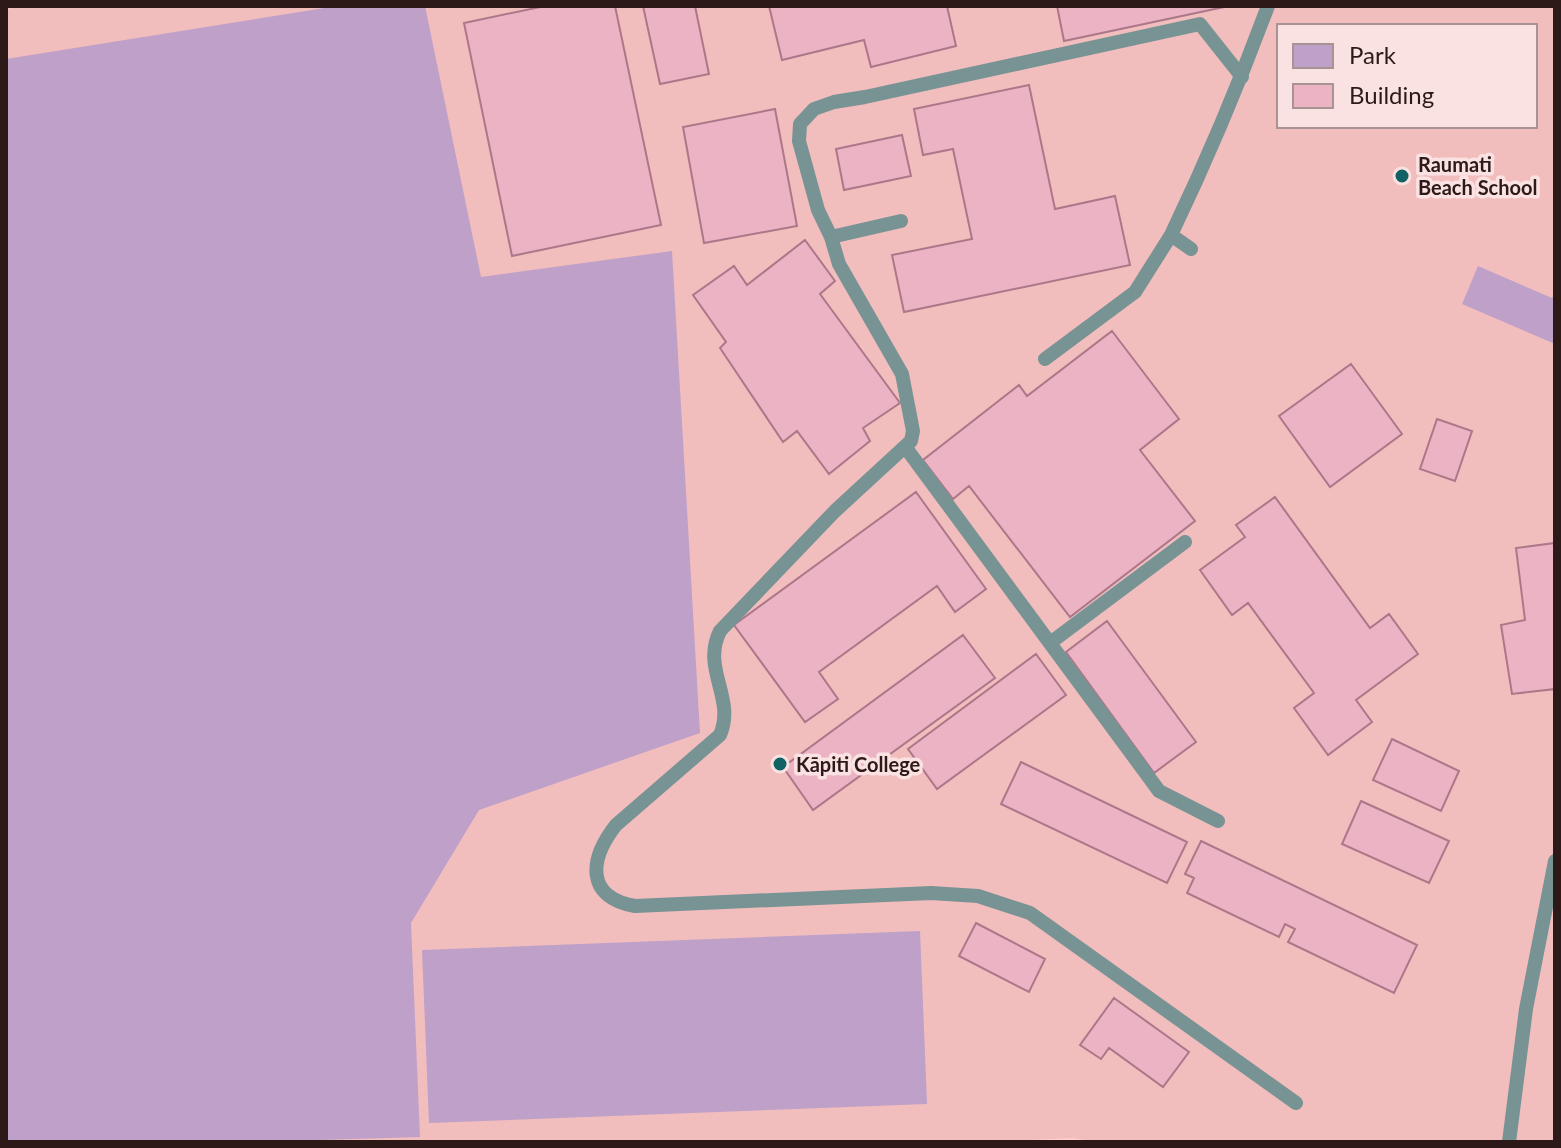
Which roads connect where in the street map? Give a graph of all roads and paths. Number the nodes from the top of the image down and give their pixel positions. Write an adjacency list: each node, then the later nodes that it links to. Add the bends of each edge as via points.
1 (1268, 6): 2 (lane)
2 (1242, 77): 4 (lane); 5 (lane, via 1200,24 814,109 800,124 799,141)
3 (901, 221): 5 (lane)
4 (1171, 235): 6 (lane); 7 (lane, via 1135,292)
5 (831, 237): 8 (lane, via 839,264 902,374 913,431)
6 (1191, 249)
7 (1045, 359)
8 (906, 448): 10 (lane); 13 (lane, via 835,511 720,631 712,646 726,720 720,735 616,825 595,864 600,885 618,903 635,906 931,893 978,896 1030,913)
9 (1185, 542): 10 (lane)
10 (1050, 643): 11 (lane, via 1159,791)
11 (1218, 821)
12 (1555, 861): 14 (lane, via 1526,1009)
13 (1296, 1103)
14 (1509, 1142)

